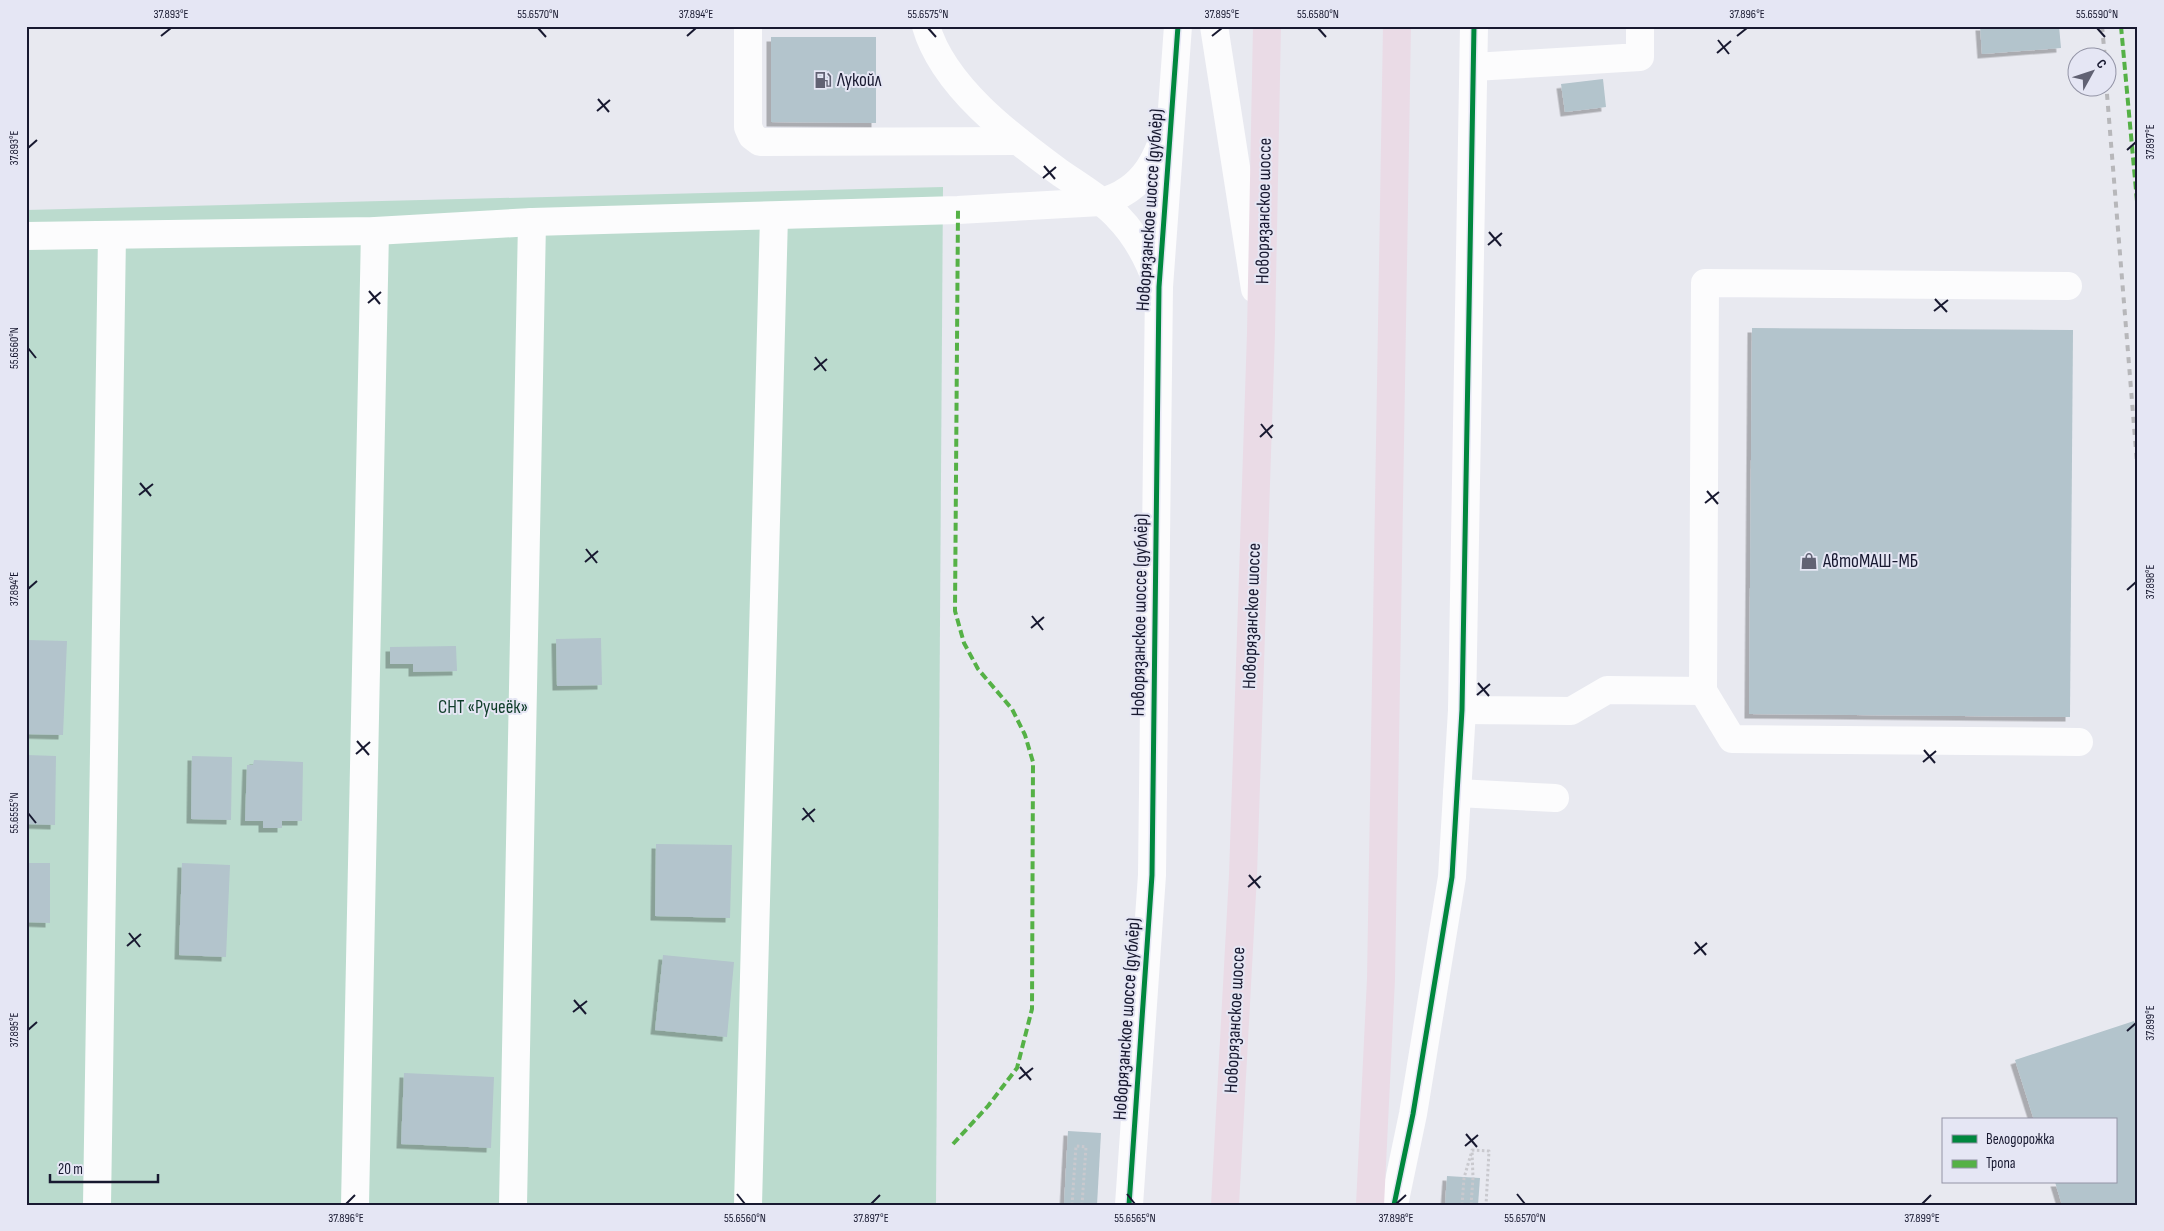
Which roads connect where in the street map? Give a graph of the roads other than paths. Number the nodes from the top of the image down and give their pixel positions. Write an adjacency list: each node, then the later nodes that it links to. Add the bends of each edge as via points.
1 (748, 26): 11 (street, via 748,127 760,142)
2 (926, 26): 11 (street, via 930,40 950,73 981,108)
3 (1178, 26): 10 (street, Новорязанское шоссе (дублёр))
4 (1214, 26): 20 (street)
5 (1267, 26): 20 (highway, Новорязанское шоссе)
6 (1397, 26): 32 (highway, via 1382,969)
7 (1474, 26): 9 (street)
8 (1640, 26): 9 (street, via 1640,57)
9 (1474, 67): 22 (street)
10 (1171, 115): 12 (street, via 1160,150 1140,182 1130,190); 19 (street, Новорязанское шоссе (дублёр))
11 (1018, 141): 12 (street)
12 (1101, 202): 13 (street); 19 (street, via 1128,227 1142,247)
13 (774, 216): 14 (street); 29 (street)
14 (532, 222): 15 (street); 28 (street)
15 (375, 231): 16 (street); 27 (street)
16 (112, 235): 17 (street); 26 (street)
17 (26, 236)
18 (2068, 286): 21 (street, via 1705,283)
19 (1159, 287): 30 (street, Новорязанское шоссе (дублёр), via 1152,876)
20 (1262, 333): 31 (highway, Новорязанское шоссе, via 1243,875)
21 (1703, 691): 22 (street, via 1607,690 1571,711); 23 (street, via 1732,739)
22 (1462, 710): 24 (street)
23 (2079, 742)
24 (1457, 793): 25 (street); 33 (street, via 1452,877 1413,1114)
25 (1555, 798)
26 (97, 1205)
27 (354, 1205)
28 (514, 1205)
29 (748, 1205)
30 (1129, 1205)
31 (1225, 1205)
32 (1370, 1205)
33 (1394, 1205)

